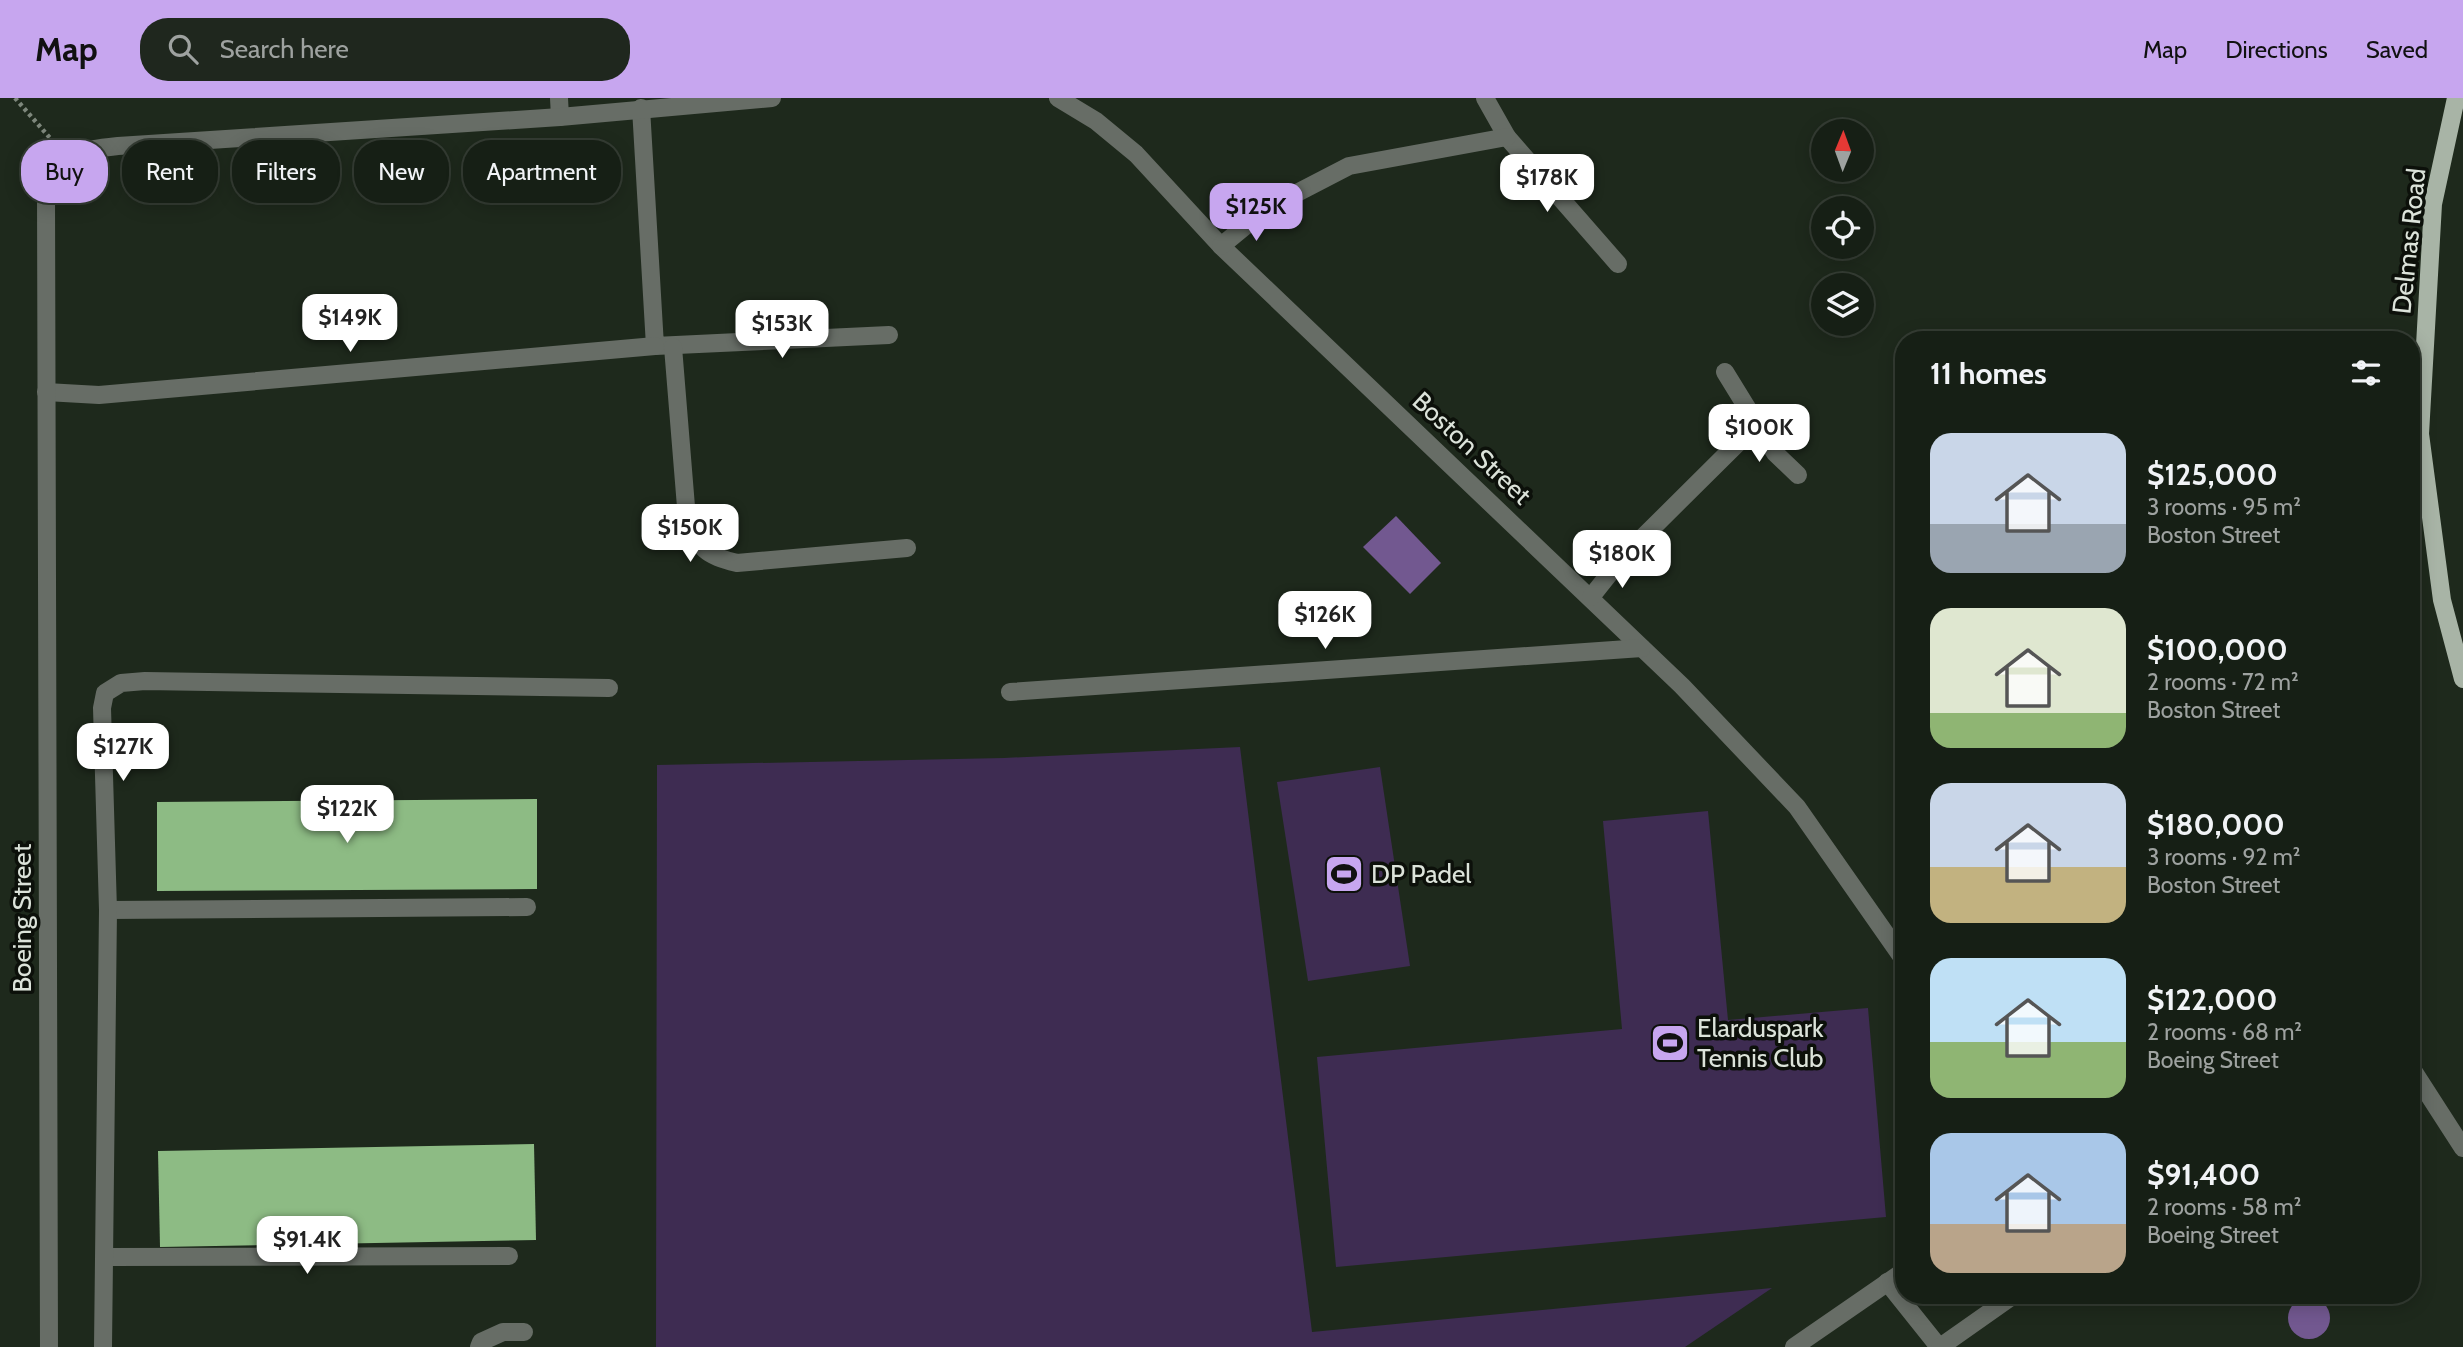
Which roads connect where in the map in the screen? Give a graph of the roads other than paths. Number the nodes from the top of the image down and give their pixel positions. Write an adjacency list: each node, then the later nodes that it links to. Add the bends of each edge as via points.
1 (559, 98): 7 (street)
2 (772, 98): 6 (street)
3 (1058, 98): 9 (street, Boston Street, via 1136,154)
4 (1485, 98): 8 (street)
5 (2456, 98): 21 (main road, Delmas Road, via 2433,204 2420,434 2442,600)
6 (641, 108): 7 (street); 12 (street)
7 (560, 117): 15 (street, Boeing Street, via 118,146 63,160 50,176 46,194)
8 (1507, 137): 9 (street, via 1349,166 1266,209); 10 (street)
9 (1221, 246): 19 (street, Boston Street)
10 (1618, 264)
11 (890, 335): 13 (street)
12 (655, 346): 13 (street); 15 (street, via 99,395)
13 (673, 346): 18 (street, via 687,519 698,545 714,557 737,563)
14 (1725, 372): 16 (street)
15 (46, 392): 37 (street, Boeing Street)
16 (1757, 424): 17 (street); 19 (street, via 1622,558)
17 (1798, 475)
18 (907, 548)
19 (1591, 597): 20 (street, Boston Street)
20 (1642, 648): 23 (street); 26 (street, Boston Street, via 1797,807)
21 (2463, 679)
22 (609, 688): 25 (street, via 121,683 105,693 102,708)
23 (1010, 692)
24 (527, 907): 25 (street)
25 (108, 910): 30 (street)
26 (1895, 945)
27 (2420, 1081): 28 (street)
28 (2463, 1148)
29 (509, 1256): 30 (street)
30 (105, 1257): 38 (street)
31 (1895, 1277): 32 (street)
32 (1887, 1282): 33 (street); 40 (street)
33 (1895, 1292)
34 (1905, 1304): 41 (street)
35 (2001, 1304): 41 (street)
36 (524, 1332): 39 (street, via 503,1332)
37 (49, 1347)
38 (103, 1347)
39 (479, 1347)
40 (1794, 1347)
41 (1939, 1347)

